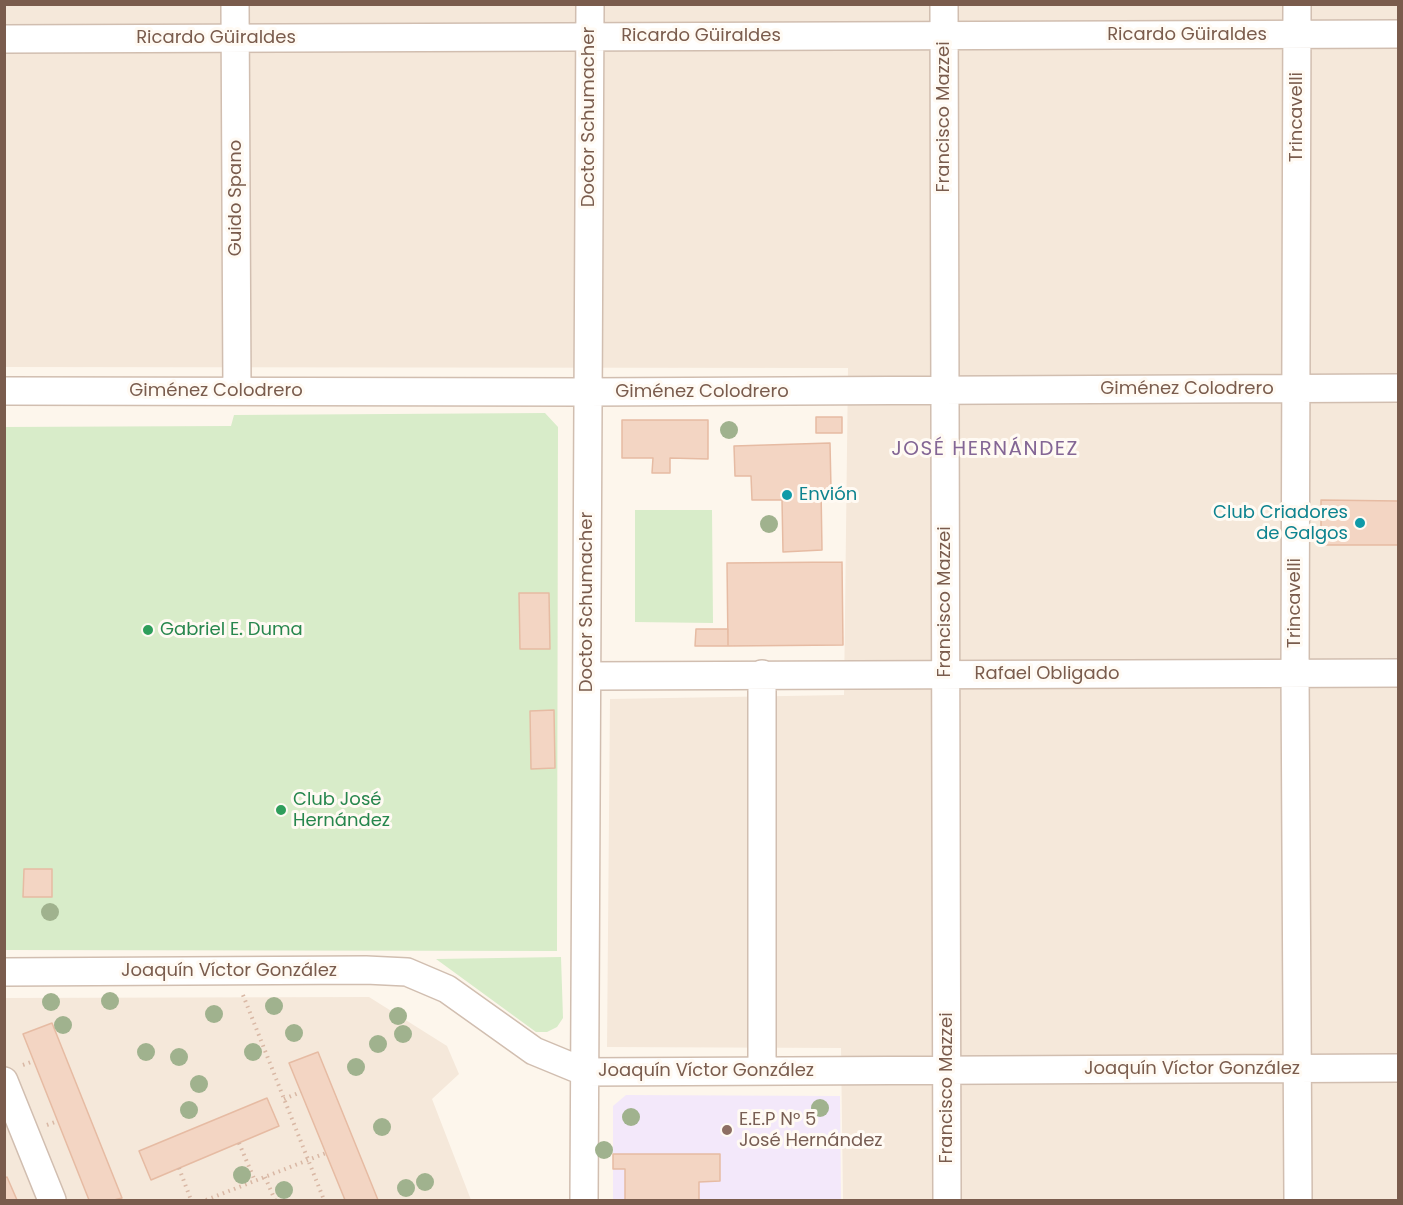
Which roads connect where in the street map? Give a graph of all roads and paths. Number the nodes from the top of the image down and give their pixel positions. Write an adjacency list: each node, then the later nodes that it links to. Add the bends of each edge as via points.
1 (235, 4): 9 (street, Guido Spano)
2 (590, 4): 8 (street, Doctor Schumacher)
3 (944, 4): 6 (street, Francisco Mazzei)
4 (1297, 4): 7 (street, Trincavelli)
5 (1398, 34): 7 (street, Ricardo Güiraldes)
6 (944, 35): 7 (street, Ricardo Güiraldes); 8 (street, Ricardo Güiraldes); 15 (street, Francisco Mazzei)
7 (1297, 35): 12 (street, Trincavelli)
8 (590, 36): 9 (street, Ricardo Güiraldes); 16 (street, Doctor Schumacher)
9 (235, 38): 10 (street, Ricardo Güiraldes); 14 (street, Guido Spano)
10 (4, 39)
11 (1398, 388): 12 (street, Giménez Colodrero)
12 (1296, 389): 15 (street, Giménez Colodrero); 17 (street, Trincavelli)
13 (4, 391): 14 (street, Giménez Colodrero)
14 (237, 391): 16 (street, Giménez Colodrero)
15 (944, 391): 16 (street, Giménez Colodrero); 19 (street, Francisco Mazzei)
16 (587, 392): 21 (street, Doctor Schumacher)
17 (1295, 673): 19 (street, Rafael Obligado); 20 (street, Rafael Obligado); 25 (street, Trincavelli)
18 (762, 674): 19 (street, Rafael Obligado); 21 (street, Rafael Obligado); 26 (street)
19 (946, 674): 27 (street, Francisco Mazzei)
20 (1398, 674)
21 (587, 676): 28 (street, Doctor Schumacher)
22 (233, 970): 23 (street, Joaquín Víctor González); 28 (street, Joaquín Víctor González, via 407,972 447,989 534,1051); 31 (path)
23 (4, 972)
24 (1398, 1068): 25 (street, Joaquín Víctor González)
25 (1297, 1069): 27 (street, Joaquín Víctor González); 45 (street, Trincavelli)
26 (762, 1070): 27 (street, Joaquín Víctor González); 28 (street, Joaquín Víctor González)
27 (947, 1071): 44 (street, Francisco Mazzei)
28 (585, 1072): 43 (street, Doctor Schumacher)
29 (4, 1081): 38 (street)
30 (301, 1092): 31 (path)
31 (284, 1099): 34 (path)
32 (240, 1143): 37 (path)
33 (326, 1153): 34 (path)
34 (308, 1160): 36 (path); 42 (path)
35 (179, 1168): 39 (path)
36 (265, 1177): 37 (path); 41 (path)
37 (255, 1181): 40 (path)
38 (52, 1200)
39 (191, 1200)
40 (206, 1200)
41 (275, 1200)
42 (324, 1200)
43 (584, 1200)
44 (947, 1200)
45 (1298, 1200)

